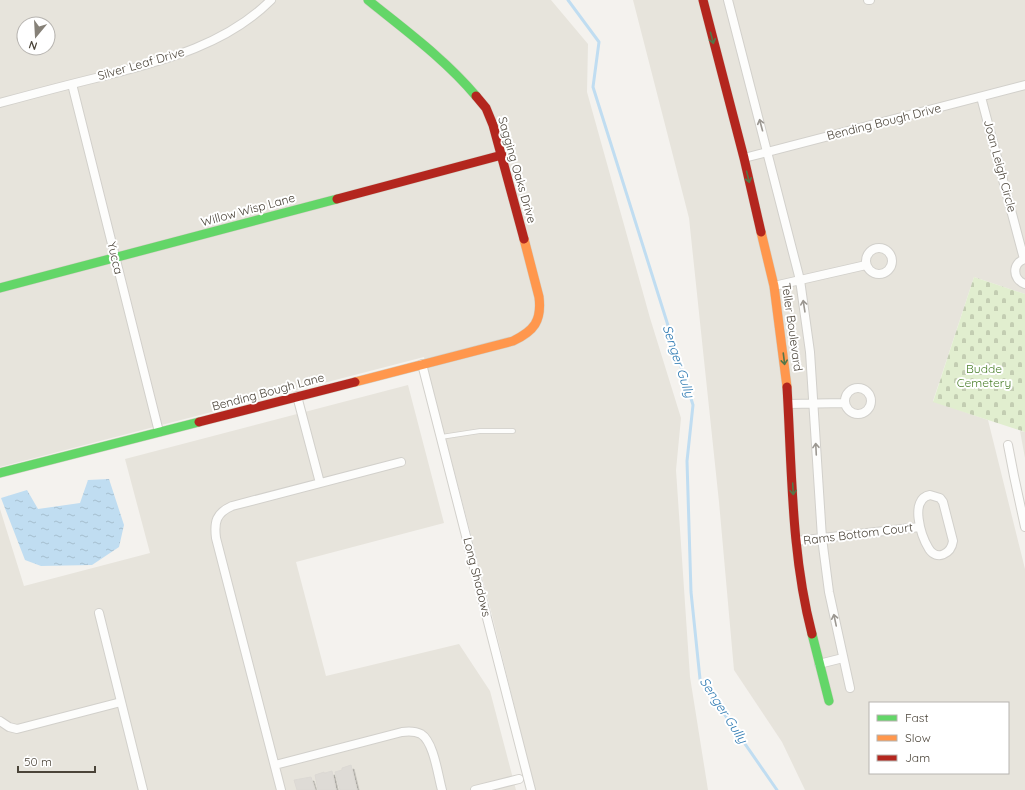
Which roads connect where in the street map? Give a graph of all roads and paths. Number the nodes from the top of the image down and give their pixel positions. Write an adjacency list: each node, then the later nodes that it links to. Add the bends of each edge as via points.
1 (271, 0): 5 (street, Silver Leaf Drive, via 246,21 204,45 159,61)
2 (368, 0): 10 (street, Sagging Oaks Drive, via 447,64 476,94 494,125)
3 (703, 0): 11 (street, Teller Boulevard, one-way to 11)
4 (728, 0): 9 (street, Teller Boulevard, one-way to 4)
5 (72, 84): 8 (street, Silver Leaf Drive); 12 (street, Yucca)
6 (1025, 85): 7 (street, Bending Bough Drive)
7 (981, 97): 9 (street, Bending Bough Drive); 13 (street, Joan Leigh Circle)
8 (0, 103)
9 (768, 152): 11 (street, Bending Bough Drive); 15 (street, Teller Boulevard)
10 (502, 155): 12 (street, Willow Wisp Lane); 19 (street, Sagging Oaks Drive, via 539,297 540,311)
11 (744, 158): 17 (street, Teller Boulevard, one-way to 17)
12 (115, 258): 18 (street, Willow Wisp Lane); 26 (street, Yucca)
13 (1025, 259): 16 (street, Joan Leigh Circle, via 1018,263 1015,270 1019,281)
14 (866, 265): 15 (street)
15 (800, 280): 17 (street); 22 (street, Teller Boulevard, one-way to 15)
16 (1025, 284)
17 (774, 286): 24 (street, Teller Boulevard, one-way to 24)
18 (0, 288)
19 (537, 324): 20 (street, Bending Bough Lane, via 532,330 513,341)
20 (422, 364): 21 (street, Bending Bough Lane); 27 (street, Long Shadows)
21 (297, 396): 26 (street, Bending Bough Lane); 31 (street)
22 (814, 403): 23 (street); 24 (street); 34 (street, Teller Boulevard, one-way to 22)
23 (845, 403)
24 (788, 404): 35 (street, Teller Boulevard, one-way to 35)
25 (513, 431): 27 (lane, via 480,431)
26 (159, 432): 30 (street, Bending Bough Lane)
27 (441, 437): 49 (street, Long Shadows)
28 (1008, 445): 33 (street)
29 (401, 462): 31 (street)
30 (0, 473)
31 (320, 483): 43 (street, via 232,506 220,512 216,523 216,538)
32 (920, 527): 32 (street, Rams Bottom Court, via 918,510 921,499 930,494 940,498 953,541 949,552 939,555 929,550); 34 (street, Rams Bottom Court)
33 (1025, 527)
34 (822, 538): 35 (street, Rams Bottom Court); 37 (street, Teller Boulevard, one-way to 34, via 829,592)
35 (796, 541): 38 (street, Teller Boulevard, via 807,615)
36 (99, 614): 41 (street)
37 (843, 658): 38 (street); 39 (street, Teller Boulevard)
38 (819, 664): 40 (street, Teller Boulevard)
39 (850, 688)
40 (829, 701)
41 (121, 702): 42 (street, via 17,729 9,728); 45 (street)
42 (0, 720)
43 (275, 764): 46 (street); 47 (street, via 402,732 414,732 421,734 431,748)
44 (519, 779): 48 (street)
45 (143, 790)
46 (281, 790)
47 (442, 790)
48 (475, 790)
49 (531, 790)

